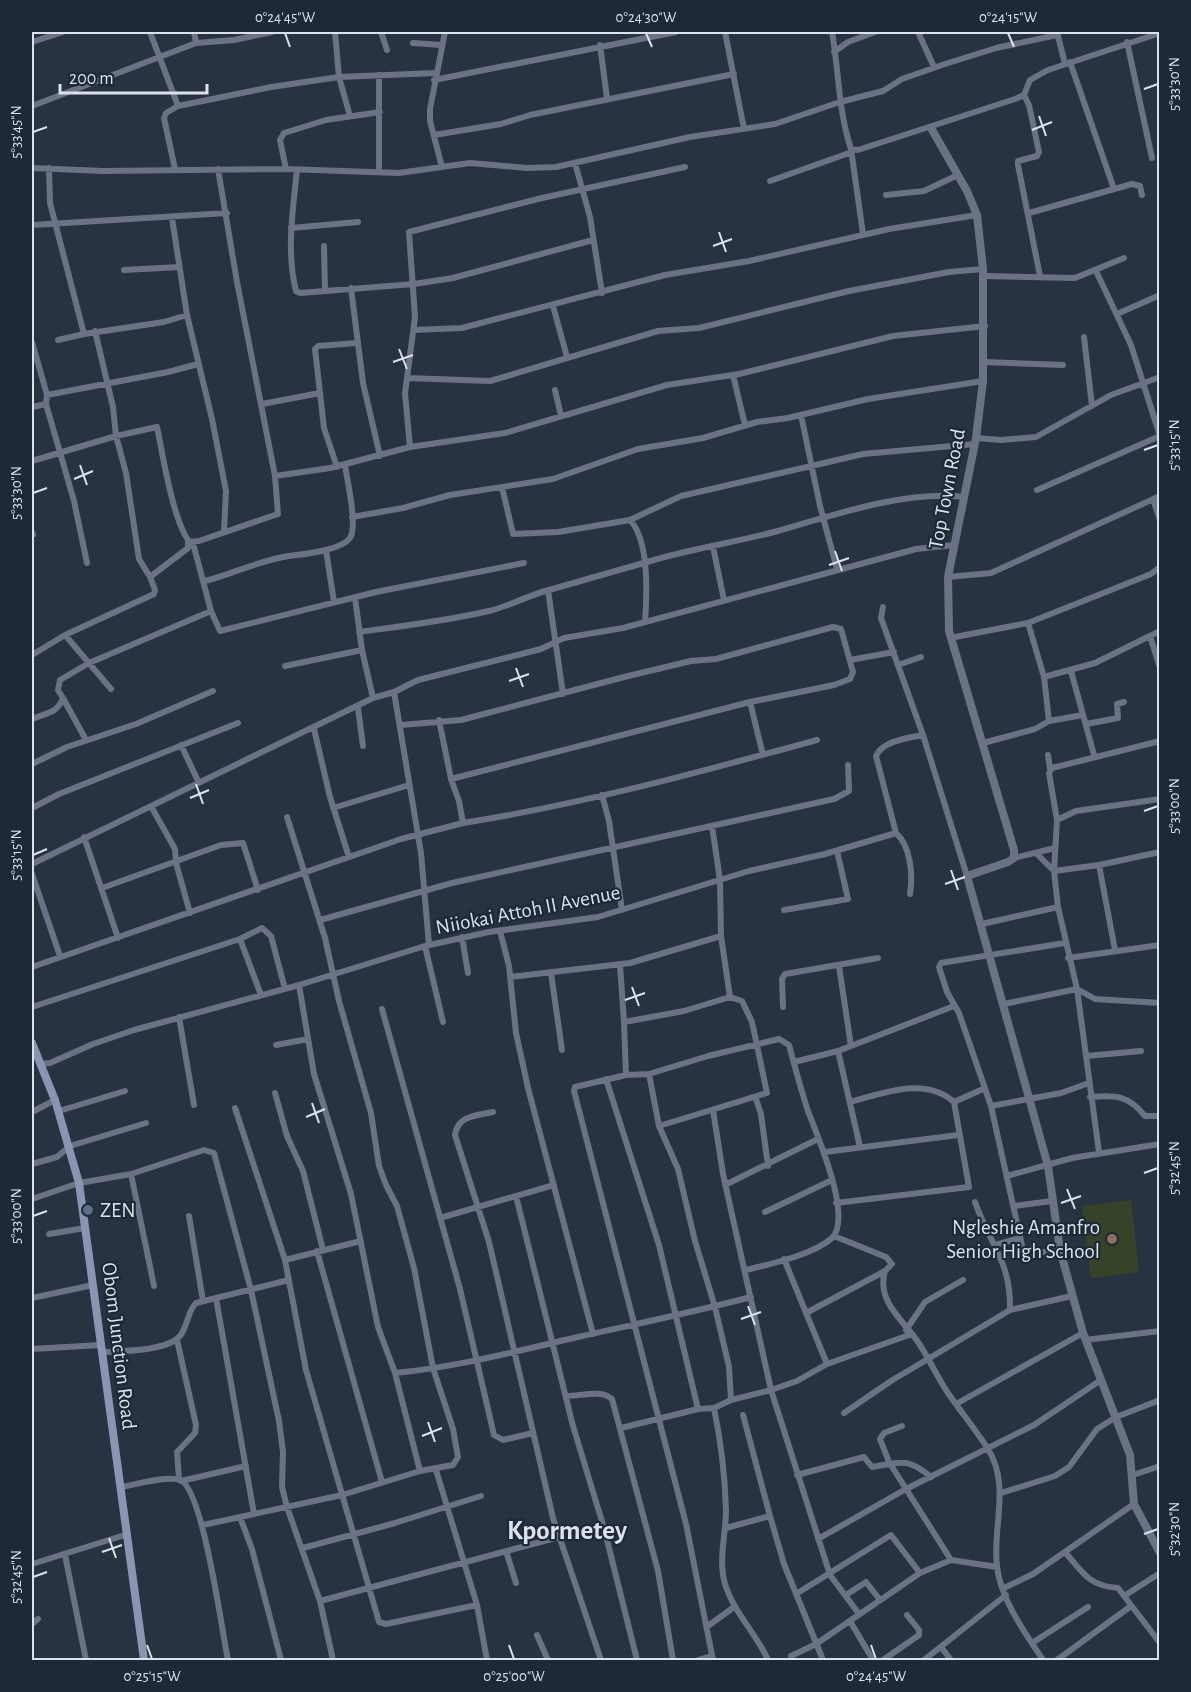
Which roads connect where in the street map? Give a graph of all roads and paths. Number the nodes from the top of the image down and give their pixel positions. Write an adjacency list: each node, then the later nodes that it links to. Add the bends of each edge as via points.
1 (63, 32): 15 (street)
2 (150, 32): 23 (street)
3 (194, 32): 17 (street)
4 (272, 32): 17 (street)
5 (335, 32): 28 (street)
6 (381, 32): 21 (street)
7 (445, 32): 19 (street)
8 (676, 32): 20 (street)
9 (725, 32): 26 (street)
10 (832, 32): 22 (street)
11 (874, 32): 22 (street)
12 (918, 32): 25 (street)
13 (1057, 33): 24 (street); 25 (street)
14 (1160, 33): 16 (street)
15 (32, 42)
16 (1127, 42): 24 (street); 41 (street)
17 (196, 43): 23 (street)
18 (413, 43): 19 (street)
19 (441, 45): 29 (street)
20 (600, 45): 29 (street); 31 (street)
21 (387, 50)
22 (834, 52): 32 (street)
23 (159, 57): 33 (street); 34 (street)
24 (1068, 63): 30 (street, via 1030,80); 55 (street)
25 (934, 67): 32 (street, via 883,91)
26 (734, 74): 31 (street); 38 (street)
27 (379, 75): 28 (street); 29 (street); 35 (street)
28 (339, 77): 34 (street); 36 (street)
29 (434, 77): 39 (street, via 430,109)
30 (1024, 94): 37 (street); 59 (street, via 1039,152 1018,161)
31 (608, 98): 39 (street, via 501,124)
32 (840, 102): 38 (street, via 775,124); 40 (street)
33 (32, 106)
34 (178, 106): 47 (street, via 164,118)
35 (380, 112): 36 (street); 51 (street)
36 (350, 116): 49 (street, via 284,134 280,140)
37 (931, 128): 40 (street); 52 (street, Top Town Road)
38 (744, 129): 42 (street)
39 (434, 135): 43 (street)
40 (851, 151): 53 (street); 66 (street)
41 (1152, 158)
42 (575, 163): 43 (street, via 539,168 476,163); 54 (street)
43 (442, 167): 51 (street, via 409,173)
44 (685, 167): 54 (street)
45 (32, 168): 46 (street)
46 (49, 168): 47 (street); 62 (street, via 50,203)
47 (175, 169): 48 (street)
48 (218, 169): 49 (street); 58 (street)
49 (286, 169): 50 (street)
50 (297, 170): 51 (street); 65 (street)
51 (379, 172)
52 (958, 175): 56 (street, via 924,191); 60 (street, Top Town Road)
53 (770, 181)
54 (582, 189): 67 (street); 75 (street, via 409,232)
55 (1114, 189): 57 (street, via 1136,184); 59 (street)
56 (886, 195)
57 (1142, 195)
58 (227, 213): 61 (street); 105 (street)
59 (1029, 213): 74 (street)
60 (977, 216): 66 (street); 73 (street, Top Town Road)
61 (172, 218): 62 (street); 70 (street)
62 (56, 222): 64 (street); 86 (street)
63 (358, 222): 65 (street)
64 (32, 225)
65 (291, 228): 77 (street, via 296,291)
66 (863, 234): 78 (street, via 749,261 665,275)
67 (593, 240): 75 (street, via 475,274); 78 (street)
68 (324, 246): 77 (street)
69 (1124, 258): 72 (street)
70 (179, 267): 71 (street); 82 (street)
71 (124, 270)
72 (1096, 271): 74 (street, via 1067,278); 81 (street)
73 (983, 272): 74 (street); 83 (street, Top Town Road); 91 (street, via 949,272 849,291 699,328 658,331)
74 (1040, 276)
75 (414, 284): 76 (street); 85 (street)
76 (351, 288): 77 (street); 90 (street)
77 (326, 290)
78 (602, 293): 80 (street)
79 (1160, 295): 81 (street)
80 (553, 306): 85 (street, via 462,328); 91 (street)
81 (1117, 314): 100 (street)
82 (187, 315): 84 (street, via 102,332); 93 (street)
83 (985, 326): 92 (street, Top Town Road); 95 (street, via 893,336)
84 (95, 330): 86 (street); 99 (street)
85 (414, 330): 97 (street)
86 (84, 334): 88 (street)
87 (1084, 337): 106 (street)
88 (58, 340)
89 (32, 342): 103 (street)
90 (357, 343): 102 (street, via 316,347); 116 (street)
91 (567, 357): 97 (street, via 490,381)
92 (984, 362): 94 (street); 98 (street, Top Town Road)
93 (198, 364): 99 (street); 130 (street, via 226,491)
94 (1063, 365)
95 (733, 375): 109 (street, via 667,385); 110 (street)
96 (1160, 377): 100 (street)
97 (407, 378): 114 (street, via 405,405)
98 (983, 381): 108 (street, via 868,399); 113 (street, Top Town Road)
99 (107, 384): 103 (street); 111 (street)
100 (1143, 384): 106 (street); 112 (street)
101 (555, 390): 109 (street)
102 (320, 393): 105 (street); 120 (street, via 324,429)
103 (47, 395): 104 (street)
104 (46, 404): 107 (street); 115 (street)
105 (262, 404): 121 (street)
106 (1092, 406): 113 (street, via 1036,437)
107 (32, 407)
108 (801, 415): 110 (street); 119 (street)
109 (561, 416): 114 (street, via 505,433)
110 (745, 425): 122 (street, via 703,438 638,449 553,479)
111 (116, 436): 115 (street); 131 (street, via 157,428 177,518); 140 (street, via 139,559)
112 (1160, 436): 123 (street)
113 (976, 441): 119 (street, via 885,451); 124 (street, Top Town Road)
114 (410, 447): 116 (street)
115 (59, 452): 117 (street); 135 (street)
116 (380, 456): 118 (street)
117 (32, 461)
118 (345, 465): 120 (street); 126 (street)
119 (813, 465): 127 (street); 128 (street, via 681,496)
120 (337, 467): 121 (street)
121 (275, 476): 130 (street, via 278,514)
122 (502, 487): 126 (street); 128 (street, via 513,534 558,532)
123 (1037, 490)
124 (964, 497): 127 (street, via 903,499); 132 (street, Top Town Road)
125 (1156, 498): 129 (street); 141 (street, via 992,573)
126 (352, 517): 134 (street, via 350,537)
127 (823, 518): 133 (street); 139 (street)
128 (630, 520): 137 (street, via 637,531)
129 (1160, 520)
130 (224, 532): 131 (street)
131 (188, 542): 140 (street, via 188,548); 142 (street, via 194,547)
132 (954, 545): 139 (street, via 916,549); 141 (street, Top Town Road)
133 (713, 548): 137 (street); 145 (street)
134 (326, 550): 142 (street, via 270,560); 146 (street)
135 (87, 563)
136 (524, 563): 144 (street)
137 (644, 563): 143 (street); 149 (street)
138 (1160, 567): 150 (street)
139 (837, 569): 145 (street)
140 (150, 577): 153 (street, via 155,590 150,597)
141 (948, 577): 155 (street, Top Town Road)
142 (205, 581): 148 (street)
143 (548, 590): 152 (street, via 491,610); 156 (street)
144 (355, 597): 146 (street); 152 (street)
145 (724, 600): 149 (street)
146 (334, 602): 148 (street, via 220,631)
147 (883, 607): 158 (street, via 881,618)
148 (211, 611): 162 (street)
149 (645, 621): 156 (street)
150 (1028, 623): 155 (street); 167 (street)
151 (1160, 631): 154 (street)
152 (359, 632): 157 (street)
153 (66, 634): 159 (street); 162 (street)
154 (1150, 636): 165 (street); 166 (street)
155 (950, 638): 189 (street, Top Town Road)
156 (554, 641): 170 (street, via 541,649 418,680); 171 (street)
157 (362, 650): 164 (street); 173 (street)
158 (894, 652): 161 (street); 163 (street)
159 (32, 655)
160 (921, 657): 163 (street)
161 (850, 660): 171 (street, via 841,629 833,627); 174 (street, via 853,675 846,681)
162 (89, 663): 168 (street); 172 (street, via 58,682)
163 (898, 665): 185 (street)
164 (285, 666)
165 (1160, 668)
166 (1071, 671): 167 (street); 177 (street)
167 (1044, 677): 180 (street)
168 (111, 689)
169 (213, 691): 186 (street, via 136,724)
170 (394, 692): 173 (street); 183 (street)
171 (563, 694): 179 (street, via 461,720)
172 (63, 698): 178 (street, via 57,709); 186 (street)
173 (373, 698): 176 (street)
174 (750, 702): 192 (street); 198 (street)
175 (1124, 702): 182 (street, via 1117,704 1118,718)
176 (358, 708): 184 (street); 191 (street)
177 (1083, 715): 180 (street); 182 (street)
178 (32, 719)
179 (439, 720): 183 (street); 198 (street)
180 (1049, 721): 189 (street, via 1035,729)
181 (237, 723): 190 (street)
182 (1086, 724): 194 (street)
183 (401, 725): 200 (street)
184 (314, 729): 199 (street); 205 (street)
185 (923, 735): 210 (street, via 887,745 876,756); 226 (street)
186 (86, 740): 195 (street)
187 (817, 740): 192 (street)
188 (1160, 741): 194 (street)
189 (983, 743): 219 (street, Top Town Road)
190 (181, 745): 199 (street); 204 (street)
191 (363, 746)
192 (763, 755): 201 (street)
193 (1048, 755): 197 (street)
194 (1094, 755): 197 (street)
195 (32, 764)
196 (848, 765): 209 (street, via 851,785 845,796)
197 (1050, 770): 207 (street)
198 (451, 778): 208 (street)
199 (199, 783): 203 (street)
200 (409, 785): 205 (street); 211 (street)
201 (602, 795): 208 (street); 213 (street)
202 (1160, 799): 207 (street, via 1076,812)
203 (151, 806): 212 (street); 220 (street, via 172,841)
204 (32, 808)
205 (333, 808): 218 (street)
206 (287, 817): 224 (street)
207 (1057, 820): 214 (street)
208 (463, 823): 211 (street)
209 (712, 826): 213 (street); 227 (street)
210 (896, 833): 215 (street, Niiokai Attoh II Avenue); 231 (street, via 902,838 911,872)
211 (418, 834): 218 (street); 230 (street)
212 (84, 837): 221 (street); 228 (street)
213 (612, 846): 230 (street); 233 (street)
214 (1055, 848): 217 (street); 223 (street)
215 (837, 851): 227 (street, Niiokai Attoh II Avenue); 234 (street, via 848,898)
216 (1160, 852): 222 (street)
217 (1037, 854): 219 (street); 223 (street)
218 (349, 857): 224 (street)
219 (1014, 858): 226 (street)
220 (176, 863): 228 (street); 229 (street, via 239,841 243,843); 235 (street)
221 (32, 864)
222 (1099, 865): 223 (street); 246 (street)
223 (1054, 871): 232 (street)
224 (307, 873): 229 (street); 236 (street)
225 (32, 874): 247 (street)
226 (967, 876): 237 (street)
227 (720, 880): 233 (street, Niiokai Attoh II Avenue); 239 (street)
228 (102, 888): 241 (street)
229 (258, 890): 235 (street)
230 (425, 890): 236 (street); 245 (street)
231 (910, 894)
232 (1058, 907): 237 (street); 243 (street)
233 (622, 910): 238 (street, Niiokai Attoh II Avenue, via 584,920)
234 (784, 910)
235 (190, 913): 241 (street)
236 (320, 920): 254 (street)
237 (982, 924): 248 (street)
238 (500, 931): 240 (street, Niiokai Attoh II Avenue); 257 (street)
239 (721, 936): 251 (street); 262 (street)
240 (462, 937): 245 (street, Niiokai Attoh II Avenue); 255 (street)
241 (118, 938): 247 (street)
242 (240, 939): 259 (street, via 262,928 267,930); 261 (street); 266 (street)
243 (1065, 943): 248 (street); 250 (street)
244 (1160, 945): 246 (street)
245 (427, 946): 254 (street, Niiokai Attoh II Avenue); 270 (street)
246 (1115, 950): 250 (street)
247 (60, 956): 253 (street)
248 (991, 956): 264 (street); 265 (street, via 941,963 940,972)
249 (878, 958): 252 (street)
250 (1068, 958): 260 (street)
251 (620, 965): 256 (street); 271 (street)
252 (839, 966): 267 (street, via 783,975); 276 (street)
253 (32, 967)
254 (334, 973): 258 (street, Niiokai Attoh II Avenue); 372 (street, via 371,1113 380,1166 397,1206 414,1268)
255 (468, 973)
256 (551, 974): 257 (street); 277 (street)
257 (510, 977): 321 (street, via 516,1034)
258 (299, 985): 259 (street, Niiokai Attoh II Avenue); 272 (street)
259 (285, 989): 261 (street, Niiokai Attoh II Avenue)
260 (1077, 989): 263 (street, via 1095,999); 264 (street); 281 (street)
261 (261, 995): 269 (street, Niiokai Attoh II Avenue)
262 (730, 997): 271 (street, via 684,1011); 274 (street, via 742,1001 747,1008)
263 (1160, 1003)
264 (1004, 1004): 293 (street)
265 (954, 1006): 276 (street); 288 (street)
266 (32, 1007)
267 (783, 1007)
268 (382, 1009): 332 (street)
269 (179, 1017): 283 (street, Niiokai Attoh II Avenue); 297 (street)
270 (442, 1022)
271 (624, 1022): 285 (street)
272 (308, 1039): 275 (street); 337 (street, via 314,1074)
273 (32, 1043): 280 (main road, Obom Junction Road)
274 (757, 1044): 282 (street, via 785,1041); 284 (street); 292 (street, via 768,1090)
275 (276, 1045)
276 (851, 1046): 278 (street)
277 (562, 1050)
278 (838, 1051): 282 (street); 295 (street)
279 (1141, 1051): 281 (street)
280 (34, 1056): 283 (main road, Obom Junction Road)
281 (1086, 1056): 287 (street)
282 (794, 1062): 308 (street)
283 (40, 1064): 294 (main road, Obom Junction Road)
284 (649, 1074): 285 (street); 306 (street)
285 (626, 1075): 286 (street)
286 (606, 1079): 358 (street, via 659,1245); 359 (street, via 581,1083 574,1092)
287 (1089, 1083): 291 (street); 293 (street)
288 (983, 1089): 296 (street); 298 (street)
289 (125, 1091): 301 (street)
290 (275, 1093): 339 (street, via 286,1136 303,1171)
291 (1090, 1096): 304 (street, via 1117,1095 1145,1116); 313 (street)
292 (756, 1099): 300 (street); 315 (street)
293 (1030, 1099): 298 (street); 316 (street)
294 (55, 1100): 301 (main road, Obom Junction Road); 302 (street)
295 (850, 1102): 296 (street, via 923,1087); 311 (street)
296 (954, 1102): 307 (street)
297 (194, 1105)
298 (991, 1106): 318 (street)
299 (235, 1108): 342 (street)
300 (713, 1110): 306 (street); 322 (street)
301 (59, 1111): 310 (main road, Obom Junction Road)
302 (32, 1112)
303 (493, 1112): 329 (street, via 461,1119 456,1125 455,1135)
304 (1160, 1116)
305 (146, 1123): 310 (street)
306 (659, 1126): 355 (street, via 678,1169)
307 (958, 1135): 311 (street); 327 (street, via 969,1187)
308 (818, 1139): 312 (street); 315 (street)
309 (1160, 1143): 313 (street)
310 (70, 1146): 314 (street, via 57,1157); 320 (main road, Obom Junction Road)
311 (860, 1147): 312 (street)
312 (825, 1152): 319 (street)
313 (1099, 1152): 316 (street)
314 (32, 1164)
315 (768, 1166): 322 (street)
316 (1048, 1166): 318 (street); 325 (street)
317 (131, 1174): 320 (street); 348 (street); 349 (street, via 204,1150 214,1153)
318 (1007, 1176): 328 (street)
319 (832, 1180): 327 (street); 330 (street)
320 (79, 1184): 324 (street); 333 (main road, Obom Junction Road)
321 (554, 1185): 323 (street); 362 (street)
322 (725, 1185): 343 (street)
323 (516, 1197): 329 (street); 365 (street)
324 (32, 1199)
325 (1052, 1201): 328 (street); 340 (street)
326 (975, 1202): 338 (street, via 985,1231)
327 (836, 1203): 335 (street)
328 (1014, 1206): 336 (street)
329 (477, 1209): 332 (street); 368 (street, via 489,1242)
330 (765, 1212)
331 (189, 1216): 354 (street)
332 (440, 1218): 369 (street)
333 (85, 1228): 334 (street); 347 (main road, Obom Junction Road)
334 (49, 1234)
335 (834, 1236): 341 (street); 344 (street, via 891,1260)
336 (1020, 1238): 338 (street); 340 (street, via 1026,1254)
337 (361, 1240): 339 (street); 373 (street, via 378,1327)
338 (995, 1245): 356 (street, via 1006,1269)
339 (320, 1250): 342 (street); 399 (street)
340 (1060, 1250): 350 (street)
341 (784, 1259): 343 (street); 357 (street)
342 (285, 1260): 345 (street)
343 (746, 1270): 351 (street)
344 (885, 1271): 357 (street); 361 (street, via 883,1287 896,1317)
345 (289, 1280): 349 (street); 403 (street, via 306,1370)
346 (963, 1280): 361 (street, via 925,1302)
347 (93, 1285): 352 (street); 367 (main road, Obom Junction Road)
348 (153, 1286)
349 (251, 1290): 353 (street); 406 (street, via 279,1421 282,1487)
350 (1072, 1296): 356 (street); 363 (street)
351 (752, 1297): 355 (street); 375 (street)
352 (32, 1298)
353 (216, 1298): 354 (street); 392 (street)
354 (203, 1301): 364 (street, via 192,1307)
355 (715, 1306): 358 (street); 377 (street, via 729,1367)
356 (1010, 1310): 370 (street)
357 (806, 1312): 371 (street)
358 (674, 1317): 359 (street); 381 (street)
359 (634, 1323): 362 (street); 385 (street)
360 (1160, 1331): 363 (street)
361 (909, 1332): 370 (street); 371 (street)
362 (594, 1334): 365 (street)
363 (1084, 1337): 374 (street); 379 (street)
364 (177, 1340): 367 (street, via 138,1350); 398 (street, via 196,1425 195,1433 177,1452)
365 (552, 1343): 368 (street); 376 (street)
366 (32, 1349): 367 (street)
367 (100, 1349): 400 (main road, Obom Junction Road)
368 (514, 1352): 369 (street); 388 (street)
369 (475, 1361): 372 (street); 388 (street, via 494,1436 502,1440)
370 (928, 1361): 379 (street); 382 (street)
371 (827, 1364): 375 (street)
372 (433, 1368): 373 (street); 393 (street, via 458,1457 453,1465)
373 (395, 1373): 394 (street)
374 (1101, 1380): 384 (street); 389 (street)
375 (771, 1390): 377 (street); 395 (street)
376 (567, 1396): 387 (street, via 607,1394); 463 (street)
377 (730, 1400): 380 (street)
378 (1160, 1400): 384 (street)
379 (956, 1404): 389 (street)
380 (714, 1408): 381 (street); 412 (street, via 724,1471)
381 (698, 1409): 385 (street)
382 (844, 1413)
383 (742, 1415): 409 (street)
384 (1116, 1417): 396 (street); 402 (street, via 1097,1429 1069,1467 1055,1476)
385 (660, 1418): 387 (street); 447 (street)
386 (902, 1426): 390 (street, via 881,1437)
387 (621, 1428): 464 (street, via 658,1572)
388 (533, 1433): 415 (street)
389 (988, 1450): 397 (street); 402 (street)
390 (889, 1462): 395 (street, via 872,1467 864,1456); 397 (street, via 916,1466); 401 (street)
391 (1160, 1466): 396 (street)
392 (246, 1467): 398 (street); 408 (street)
393 (436, 1470): 394 (street); 407 (street)
394 (420, 1471): 399 (street)
395 (797, 1474): 416 (street)
396 (1133, 1475): 405 (street)
397 (931, 1477): 401 (street)
398 (180, 1480): 400 (street); 411 (street, via 187,1484)
399 (382, 1482): 403 (street)
400 (121, 1487): 413 (main road, Obom Junction Road)
401 (906, 1489): 416 (street); 422 (street)
402 (1001, 1493): 425 (street)
403 (342, 1495): 406 (street); 414 (street)
404 (481, 1496): 407 (street)
405 (1134, 1504): 419 (street); 420 (street)
406 (287, 1507): 408 (street); 417 (street)
407 (446, 1507): 414 (street); 423 (street)
408 (254, 1514): 410 (street)
409 (770, 1516): 412 (street); 432 (street)
410 (240, 1517): 411 (street); 458 (street)
411 (203, 1525): 457 (street)
412 (726, 1528): 440 (street, via 722,1571)
413 (129, 1534): 421 (street); 456 (main road, Obom Junction Road)
414 (354, 1534): 417 (street); 430 (street)
415 (559, 1536): 418 (street); 462 (street)
416 (818, 1539): 428 (street)
417 (303, 1548): 437 (street)
418 (506, 1551): 423 (street); 429 (street)
419 (1065, 1552): 431 (street); 435 (street, via 1093,1583 1118,1588)
420 (1160, 1553)
421 (65, 1556): 424 (street); 455 (street)
422 (951, 1560): 425 (street); 426 (street)
423 (465, 1561): 430 (street); 438 (street)
424 (32, 1564)
425 (996, 1567): 431 (street)
426 (920, 1573): 428 (street, via 891,1535); 436 (street)
427 (1160, 1573): 435 (street)
428 (831, 1575): 432 (street); 433 (street)
429 (516, 1583)
430 (369, 1588): 437 (street); 438 (street, via 382,1624)
431 (1004, 1588): 434 (street)
432 (796, 1594): 451 (street)
433 (846, 1595): 436 (street, via 866,1582); 442 (street)
434 (1006, 1596): 449 (street); 452 (street)
435 (1124, 1596): 439 (street)
436 (880, 1600): 442 (street)
437 (320, 1601): 459 (street)
438 (477, 1605): 460 (street)
439 (1131, 1605): 450 (street); 473 (street)
440 (734, 1607): 447 (street); 466 (street)
441 (1088, 1607): 449 (street)
442 (860, 1614): 445 (street)
443 (908, 1615): 469 (street, via 919,1635)
444 (38, 1618): 446 (street)
445 (850, 1621): 451 (street); 468 (street)
446 (32, 1623)
447 (708, 1626): 454 (street)
448 (537, 1635): 461 (street)
449 (1032, 1643): 472 (street)
450 (1160, 1643)
451 (816, 1644): 453 (street); 467 (street)
452 (941, 1647): 470 (street); 471 (street)
453 (790, 1656)
454 (712, 1658): 465 (street)
455 (86, 1660)
456 (144, 1660)
457 (228, 1660)
458 (281, 1660)
459 (333, 1660)
460 (486, 1660)
461 (548, 1660)
462 (601, 1660)
463 (637, 1660)
464 (673, 1660)
465 (698, 1660)
466 (768, 1660)
467 (823, 1660)
468 (873, 1660)
469 (882, 1660)
470 (924, 1660)
471 (951, 1660)
472 (1043, 1660)
473 (1057, 1660)

